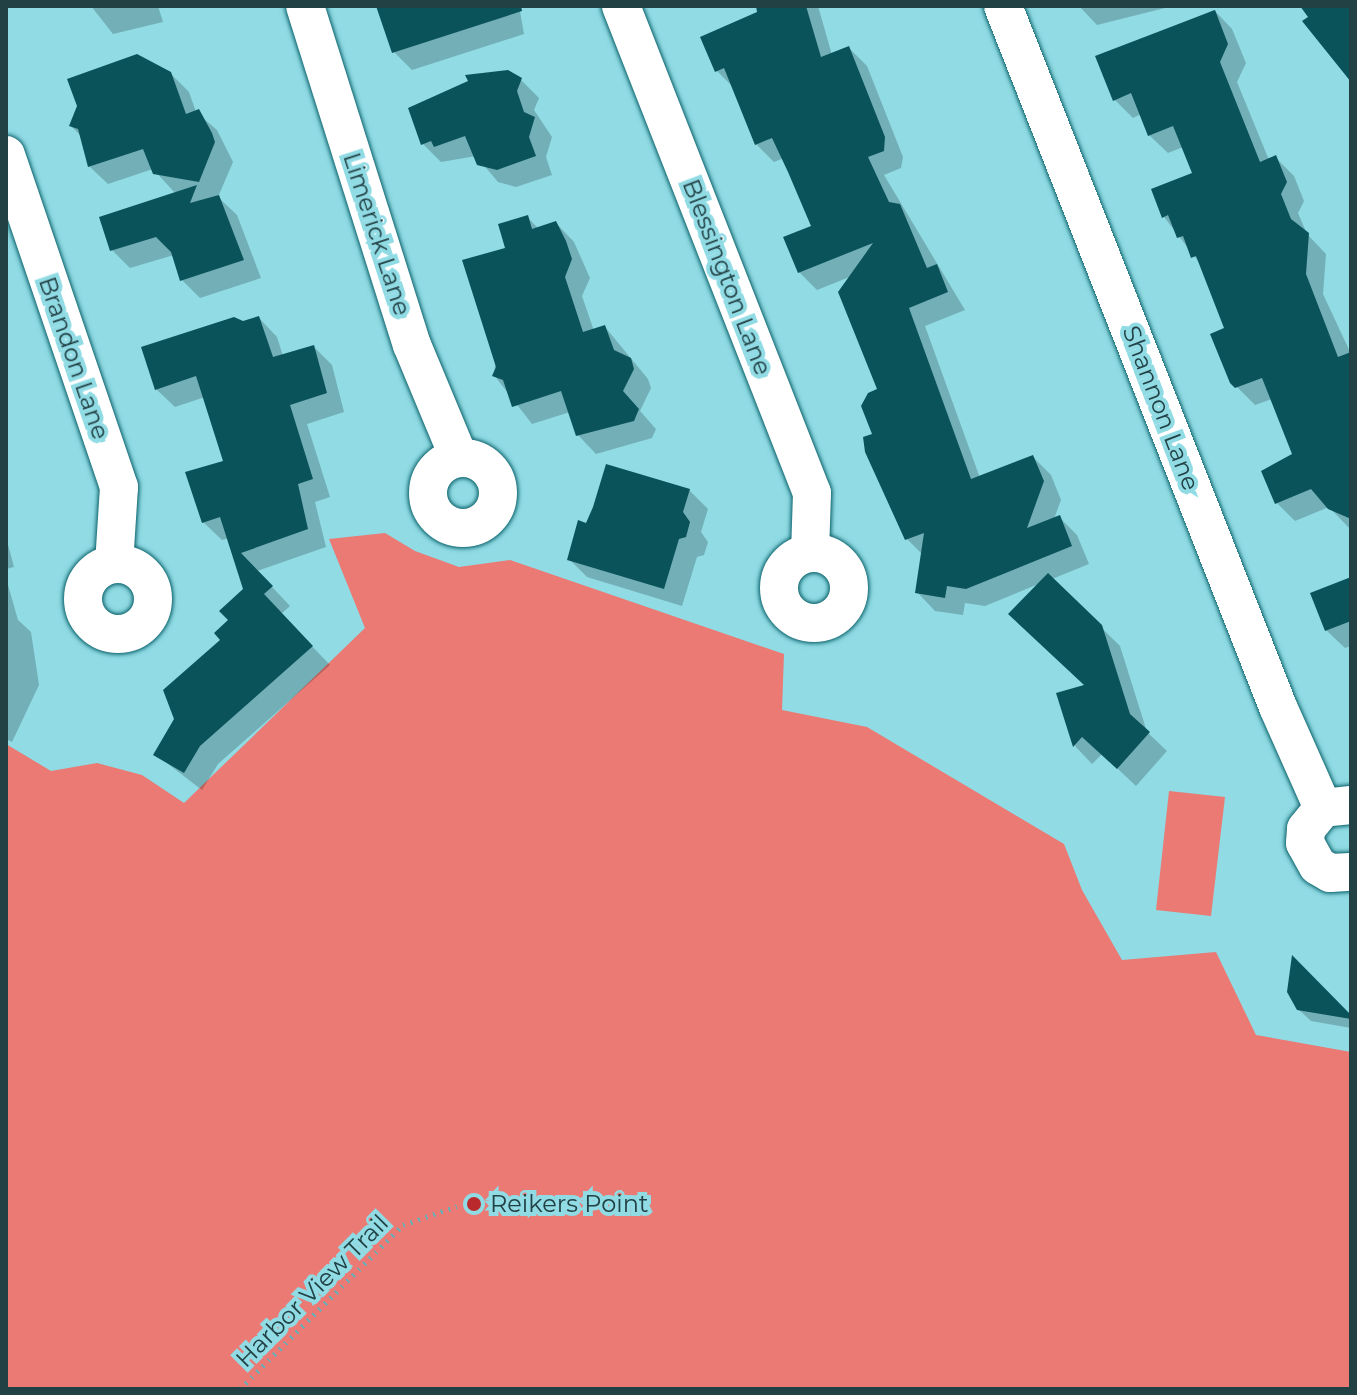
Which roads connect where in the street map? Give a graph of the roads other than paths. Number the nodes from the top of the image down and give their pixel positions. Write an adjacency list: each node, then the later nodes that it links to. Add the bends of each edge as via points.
1 (305, 6): 5 (street, Limerick Lane, via 412,345)
2 (621, 6): 6 (street, Blessington Lane, via 812,493)
3 (1003, 6): 8 (street, Shannon Lane, via 1278,707)
4 (6, 155): 7 (street, Brandon Lane, via 119,487)
5 (459, 458)
6 (810, 553)
7 (114, 564)
8 (1337, 807): 9 (street, via 1306,829 1309,856 1330,873)
9 (1351, 872)

